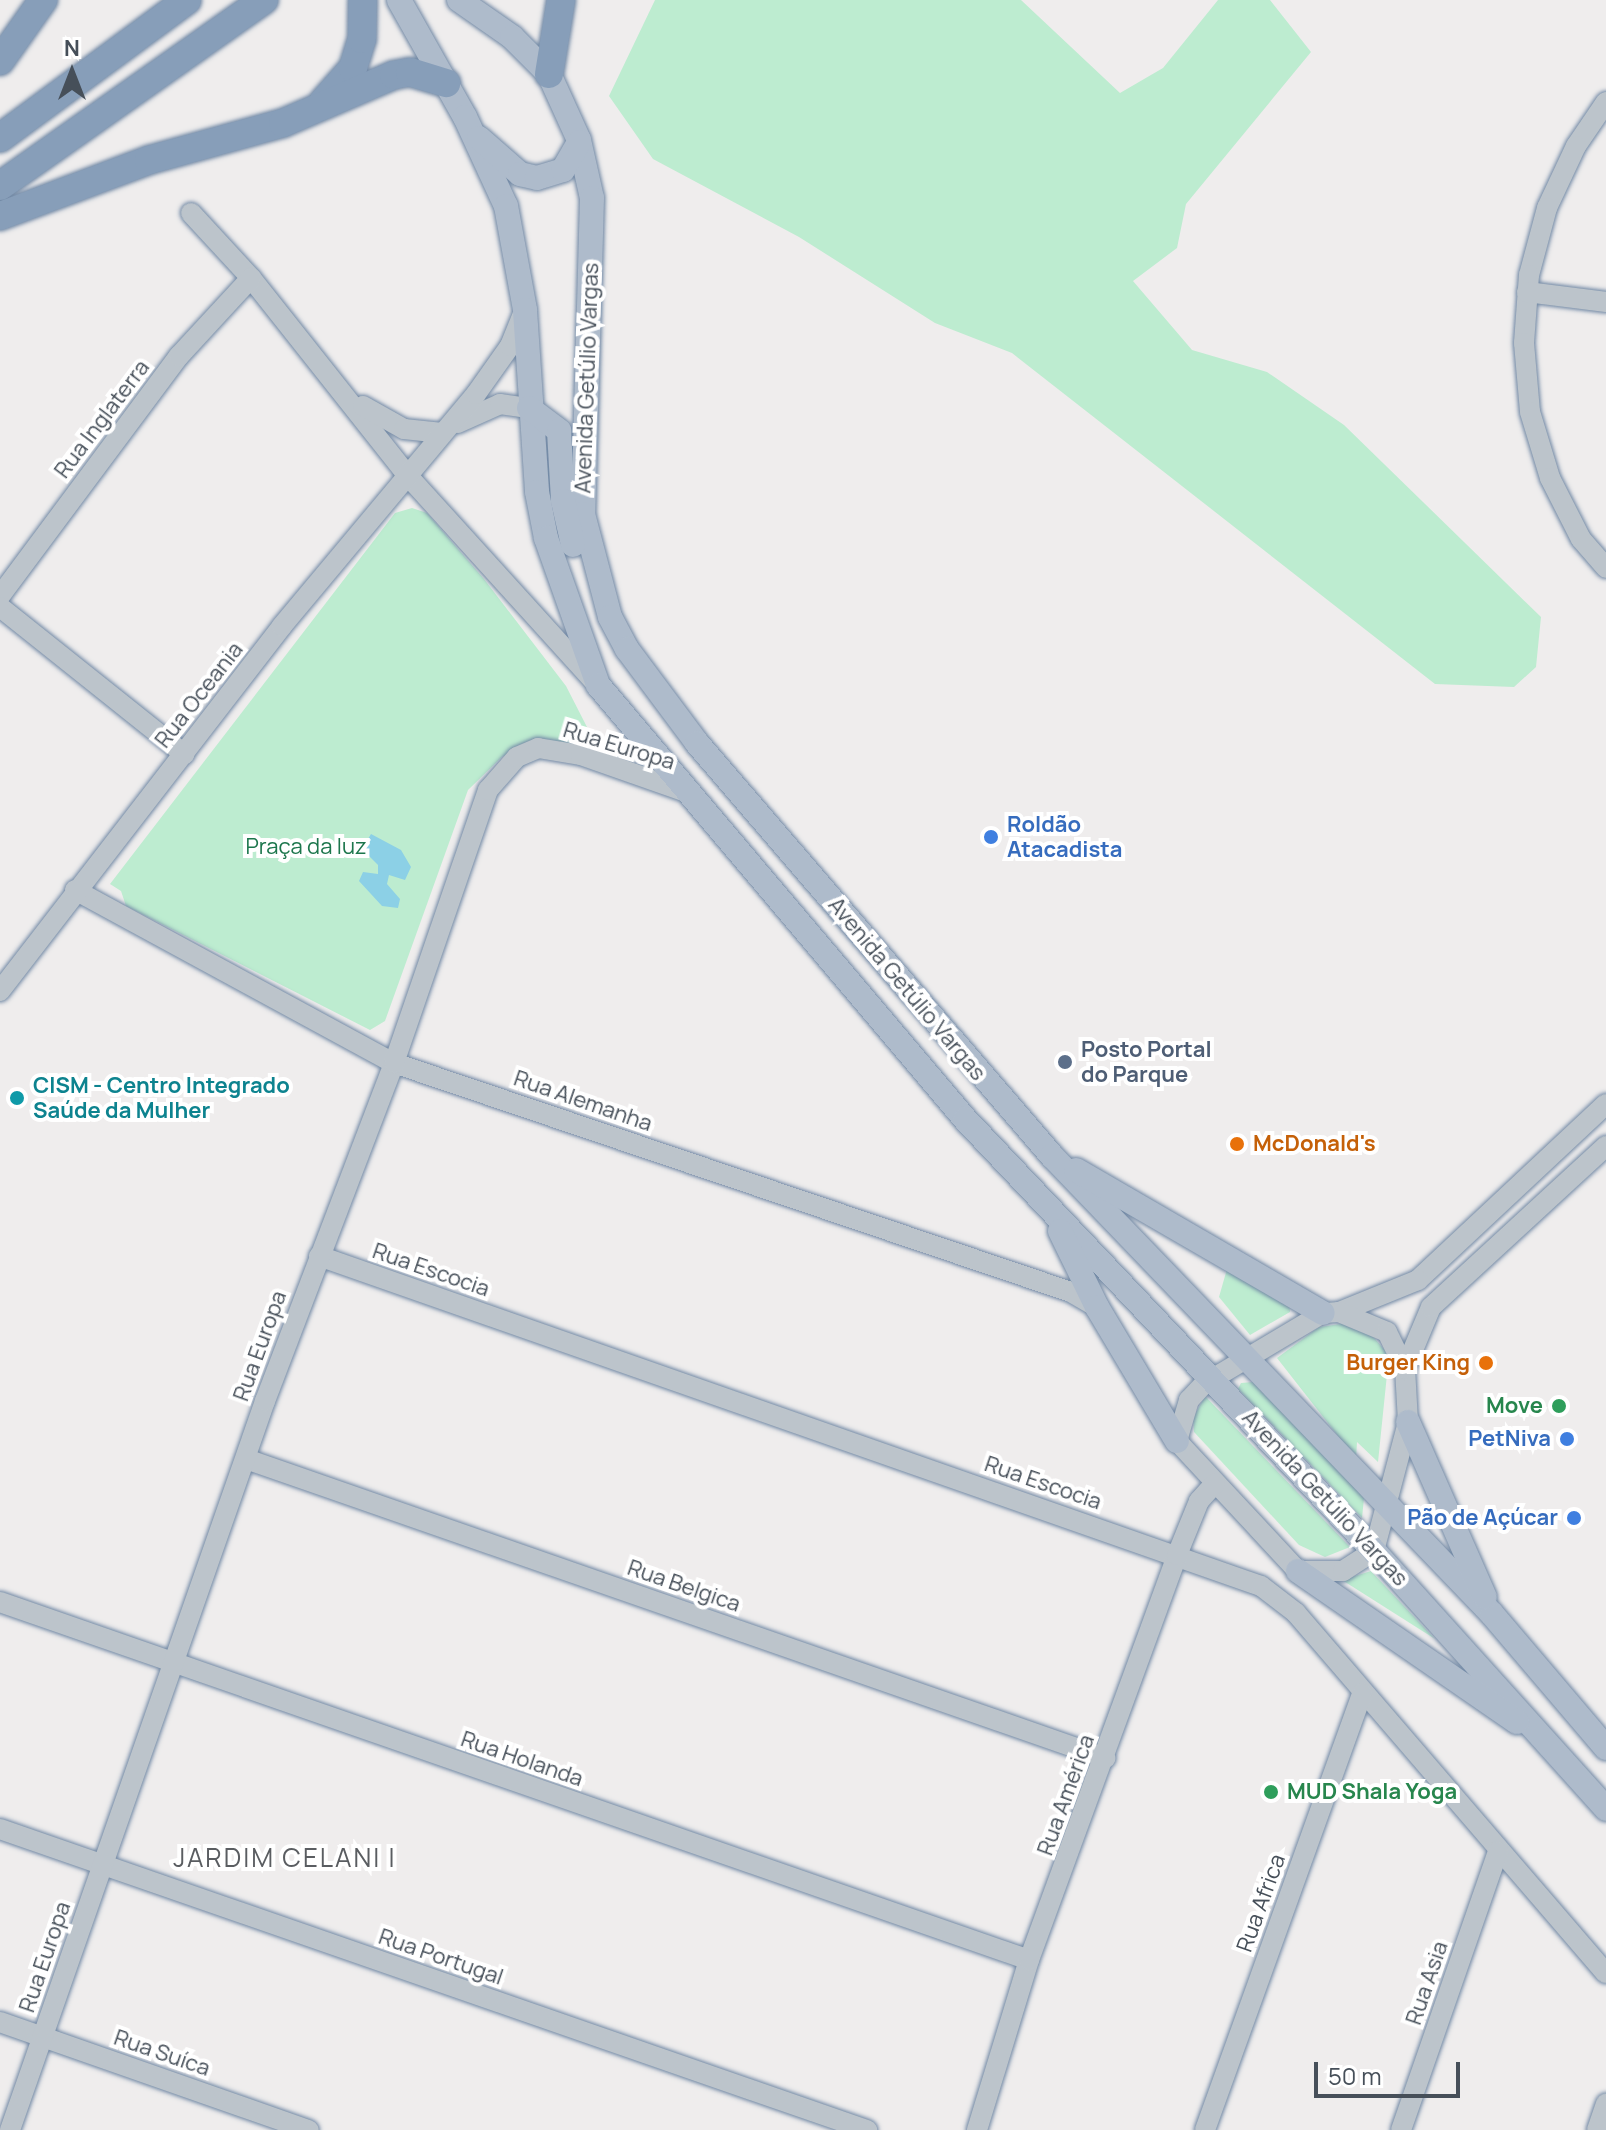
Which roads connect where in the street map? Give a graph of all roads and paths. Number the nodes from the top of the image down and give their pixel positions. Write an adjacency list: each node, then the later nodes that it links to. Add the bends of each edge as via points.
1 (43, 0): 8 (highway)
2 (187, 0): 14 (highway)
3 (264, 0): 16 (highway)
4 (363, 0): 12 (highway, via 362,39 353,68)
5 (399, 0): 10 (main road, Avenida Getúlio Vargas)
6 (459, 0): 9 (main road, via 512,37)
7 (561, 0): 9 (highway)
8 (0, 61)
9 (549, 74): 15 (main road, Avenida Getúlio Vargas)
10 (446, 83): 12 (highway, via 410,72 394,75); 13 (main road, Avenida Getúlio Vargas)
11 (1606, 102): 20 (street, via 1560,176 1536,241)
12 (313, 111): 18 (highway, via 149,160)
13 (471, 131): 15 (main road, via 520,174 537,178 563,170); 22 (main road, Avenida Getúlio Vargas, via 506,206)
14 (0, 138)
15 (579, 142): 30 (main road, Avenida Getúlio Vargas, via 592,198 583,514)
16 (0, 186)
17 (191, 213): 19 (street, Avenida Getúlio Vargas)
18 (0, 216)
19 (251, 278): 23 (street, Avenida Getúlio Vargas); 28 (street, Rua Inglaterra, via 179,356)
20 (1527, 292): 21 (street); 27 (street, via 1525,378 1539,445 1564,509)
21 (1606, 302)
22 (525, 310): 24 (main road, Avenida Getúlio Vargas); 25 (street, Rua Oceania, via 500,362)
23 (347, 394): 25 (street, via 404,429); 26 (street, Avenida Getúlio Vargas)
24 (529, 408): 25 (street, Rua Oceania, via 500,404); 30 (main road, via 559,431 563,501 584,586); 31 (main road, Avenida Getúlio Vargas, via 546,538)
25 (440, 433): 26 (street, Rua Oceania)
26 (408, 476): 31 (street, Avenida Getúlio Vargas); 32 (street, Rua Oceania)
27 (1606, 568)
28 (0, 596)
29 (0, 607): 32 (street)
30 (610, 617): 39 (main road, Avenida Getúlio Vargas, via 627,649 697,743)
31 (598, 685): 33 (main road, Avenida Getúlio Vargas)
32 (184, 754): 34 (street, Rua Oceania)
33 (686, 792): 36 (street, Rua Europa, via 560,749 538,748 517,757 488,790); 40 (main road, Avenida Getúlio Vargas, via 965,1119)
34 (75, 890): 35 (street, Rua Oceania); 36 (street, Rua Alemanha)
35 (0, 991)
36 (394, 1063): 41 (street, Rua Europa); 42 (street, Rua Alemanha, via 1071,1292)
37 (1606, 1104): 43 (street, via 1418,1280)
38 (1606, 1146): 45 (street, via 1431,1307)
39 (1052, 1156): 43 (main road); 44 (main road, Avenida Getúlio Vargas)
40 (1045, 1204): 42 (main road); 46 (main road, Avenida Getúlio Vargas)
41 (319, 1256): 49 (street, Rua Europa); 53 (street, Rua Escocia)
42 (1097, 1307): 48 (main road)
43 (1331, 1312): 44 (street); 45 (street, via 1387,1332)
44 (1247, 1361): 46 (street); 51 (main road, Avenida Getúlio Vargas)
45 (1405, 1369): 47 (street)
46 (1214, 1379): 48 (street, via 1189,1400); 52 (main road, Avenida Getúlio Vargas)
47 (1408, 1422): 51 (street); 56 (main road)
48 (1177, 1441): 50 (street)
49 (246, 1459): 57 (street, Rua Europa); 61 (street, Rua Belgica)
50 (1215, 1483): 53 (street, Rua América, via 1199,1501); 54 (street)
51 (1386, 1505): 52 (street); 56 (main road, Avenida Getúlio Vargas)
52 (1374, 1551): 54 (street, via 1343,1571); 60 (main road, Avenida Getúlio Vargas)
53 (1177, 1555): 58 (street, Rua Escocia, via 1237,1575 1279,1599); 61 (street, Rua América)
54 (1298, 1571): 60 (main road)
55 (0, 1602): 57 (street, Rua Holanda)
56 (1492, 1614): 59 (main road, Avenida Getúlio Vargas)
57 (173, 1663): 65 (street, Rua Europa); 66 (street, Rua Holanda)
58 (1362, 1693): 64 (street, Rua Escocia); 75 (street, Rua Africa)
59 (1606, 1748)
60 (1557, 1751): 62 (main road, Avenida Getúlio Vargas)
61 (1105, 1758): 66 (street, Rua América)
62 (1606, 1809)
63 (0, 1829): 65 (street, Rua Portugal)
64 (1498, 1851): 67 (street, Rua Escocia); 76 (street, Rua Asia)
65 (103, 1866): 69 (street, Rua Europa); 73 (street, Rua Portugal)
66 (1029, 1960): 74 (street, Rua América)
67 (1606, 1973)
68 (0, 2022): 69 (street, Rua Suíca)
69 (43, 2037): 71 (street, Rua Europa); 72 (street, Rua Suíca)
70 (1606, 2104): 77 (street)
71 (10, 2130)
72 (309, 2130)
73 (867, 2130)
74 (977, 2130)
75 (1205, 2130)
76 (1401, 2130)
77 (1597, 2130)

